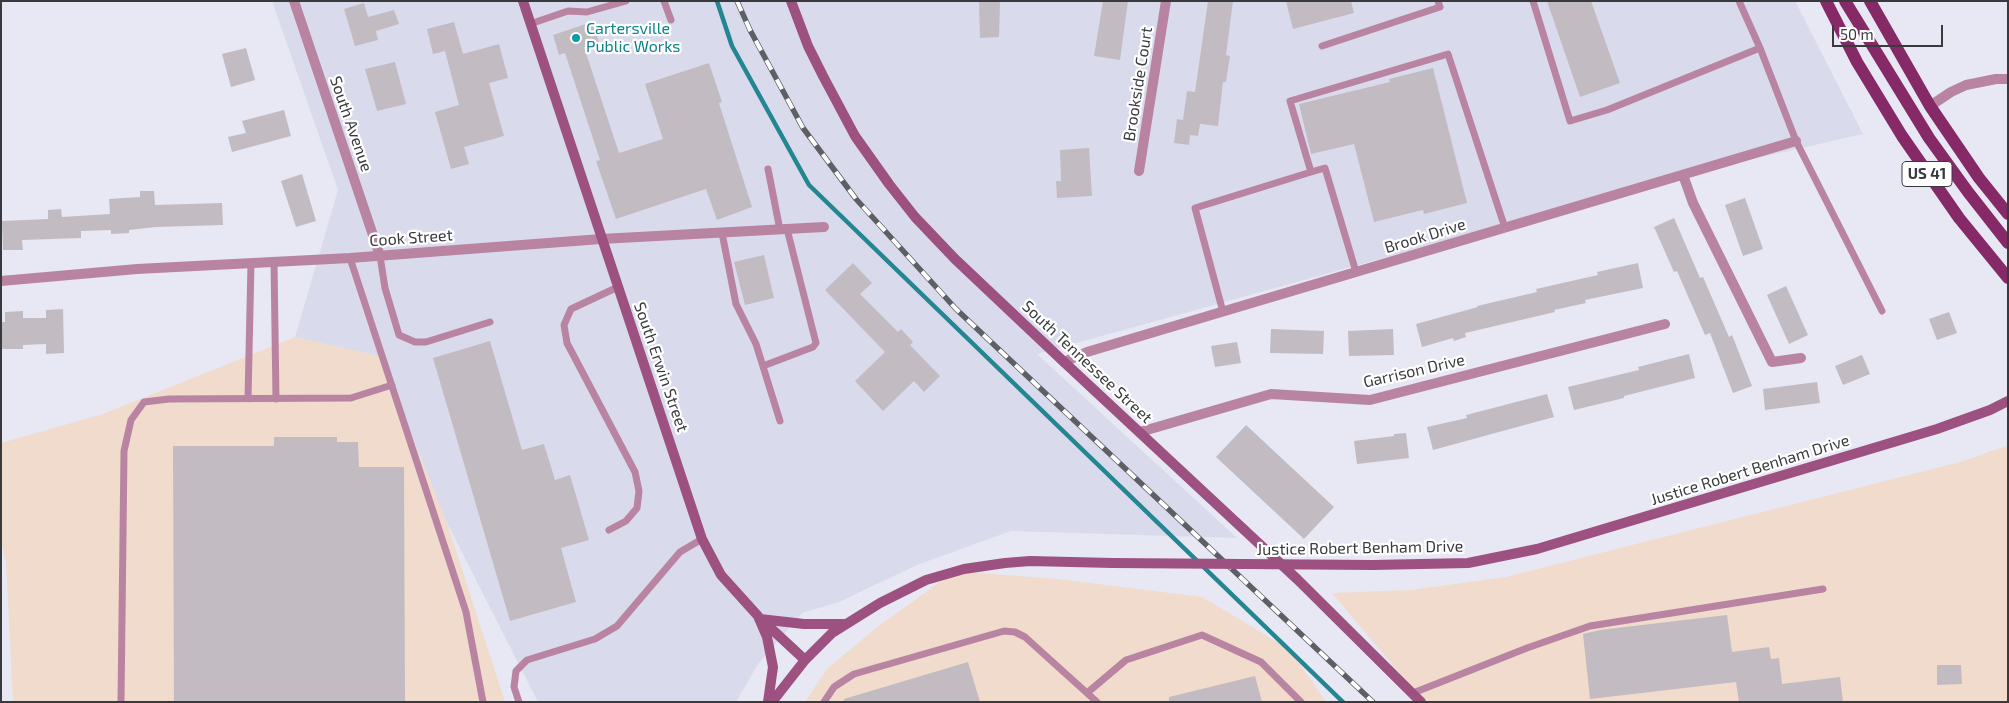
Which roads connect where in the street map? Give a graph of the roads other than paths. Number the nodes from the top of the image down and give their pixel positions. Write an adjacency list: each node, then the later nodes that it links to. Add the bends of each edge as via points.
1 (294, 1): 31 (street, South Avenue)
2 (523, 1): 14 (street, South Erwin Street)
3 (626, 1): 14 (lane, via 587,12 568,11)
4 (664, 1): 13 (lane)
5 (791, 1): 44 (street, South Tennessee Street, via 823,76 855,136 888,184 948,252)
6 (1166, 1): 21 (street, Brookside Court)
7 (1438, 1): 15 (lane, via 1440,7)
8 (1533, 1): 16 (lane, via 1570,121 1607,110)
9 (1739, 1): 16 (lane)
10 (1826, 1): 36 (main road, US 41, via 1857,62 1902,136 1953,211)
11 (1845, 1): 30 (main road, via 1929,138)
12 (1870, 1): 18 (main road, US 41)
13 (671, 20)
14 (530, 24): 29 (street, South Erwin Street)
15 (1322, 46)
16 (1760, 48): 19 (lane)
17 (2008, 79): 18 (street, via 1966,85)
18 (1930, 106): 24 (main road, US 41)
19 (1796, 141): 23 (street, Brook Drive); 39 (lane)
20 (768, 169): 27 (lane)
21 (1139, 171)
22 (1310, 172): 26 (lane, via 1290,101 1448,54); 35 (lane, via 1325,168); 40 (lane, via 1195,208)
23 (1683, 175): 26 (street, Brook Drive); 43 (street, via 1693,202 1772,362)
24 (2008, 214)
25 (824, 227): 27 (street, Cook Street)
26 (1505, 228): 35 (street, Brook Drive)
27 (784, 229): 28 (street, Cook Street); 45 (lane, via 816,343)
28 (722, 233): 29 (street, Cook Street); 45 (lane, via 736,304)
29 (601, 239): 31 (street, Cook Street); 38 (street, South Erwin Street)
30 (2008, 243)
31 (380, 256): 32 (street, Cook Street); 41 (lane, via 385,288 399,335 415,342 426,342)
32 (350, 258): 33 (street, Cook Street); 46 (lane)
33 (274, 262): 34 (street, Cook Street); 48 (lane)
34 (251, 263): 37 (street, Cook Street); 47 (lane)
35 (1356, 272): 40 (street, Brook Drive)
36 (2008, 278)
37 (1, 281)
38 (618, 287): 52 (lane, via 571,309 564,325 567,343 634,472 639,490 637,508 626,521); 53 (street, South Erwin Street)
39 (1882, 311)
40 (1222, 312): 44 (street, Brook Drive, via 1087,352)
41 (490, 322)
42 (1665, 324): 51 (street, Garrison Drive, via 1370,400 1271,394)
43 (1801, 358)
44 (1064, 362): 51 (street, South Tennessee Street)
45 (763, 366): 50 (lane)
46 (392, 385): 48 (lane, via 350,398); 61 (lane, via 466,612)
47 (248, 399): 48 (lane); 60 (lane, via 144,402 130,420 124,451)
48 (276, 399)
49 (2008, 401): 56 (street, Justice Robert Benham Drive, bridge, via 1937,429 1500,558 1468,563 1372,565 1005,563 964,569 926,580)
50 (780, 421)
51 (1140, 432): 59 (street, South Tennessee Street)
52 (609, 530)
53 (702, 539): 55 (street, South Erwin Street, via 720,575); 62 (lane, via 680,552 617,626 595,638 527,660 516,671 514,687)
54 (1823, 589): 59 (lane, via 1590,626)
55 (759, 618): 56 (street, via 804,624); 57 (street, South Erwin Street); 63 (street, via 772,656)
56 (846, 624): 57 (street, Justice Robert Benham Drive)
57 (805, 660): 63 (street)
58 (1087, 693): 64 (lane, via 1025,636 1004,631 854,674 834,687); 65 (lane); 66 (lane, via 1126,660 1202,635 1261,662)
59 (1413, 693): 67 (street, South Tennessee Street)
60 (121, 702)
61 (483, 702)
62 (519, 702)
63 (770, 702)
64 (824, 702)
65 (1097, 702)
66 (1301, 702)
67 (1421, 702)

